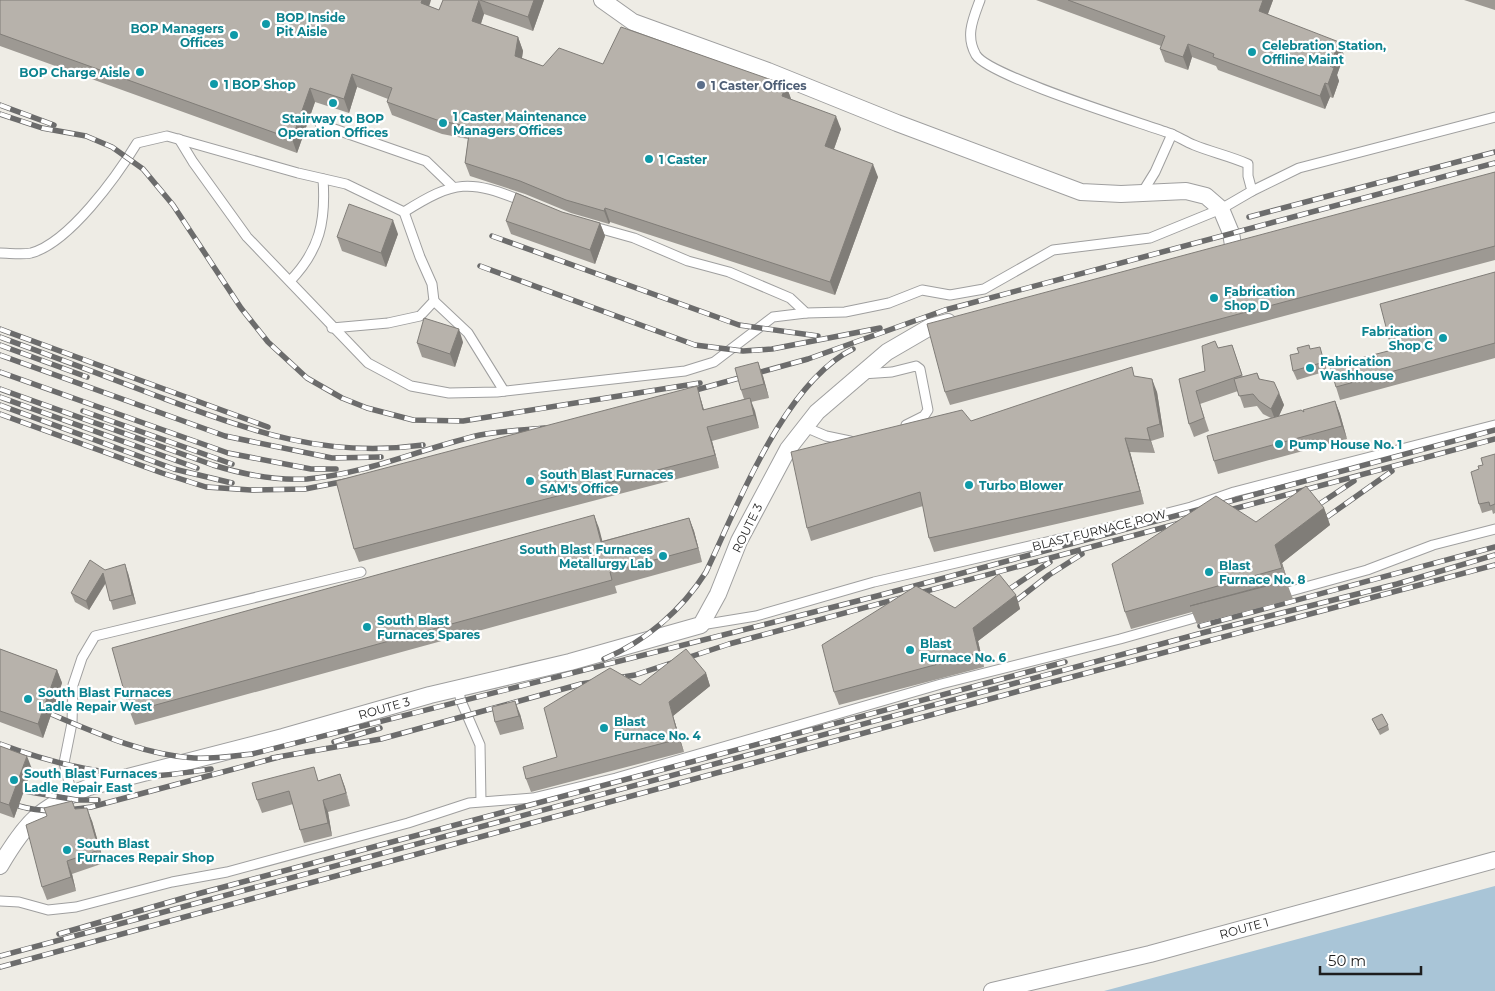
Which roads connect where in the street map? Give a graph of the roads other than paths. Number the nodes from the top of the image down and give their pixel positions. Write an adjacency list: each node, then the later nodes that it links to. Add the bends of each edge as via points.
1 (602, 0): 10 (street, via 634,22 1081,192)
2 (980, 0): 5 (lane, via 969,31 976,55 987,66 1125,120)
3 (1495, 117): 9 (lane, via 1299,168)
4 (320, 124): 8 (lane, via 426,161)
5 (1172, 134): 9 (lane, via 1248,164); 10 (lane)
6 (179, 140): 7 (lane); 16 (lane, via 168,136 137,143 120,171 67,233 31,253); 17 (lane, via 247,238)
7 (323, 179): 13 (lane, via 346,184); 17 (lane, via 324,221 304,266)
8 (452, 186): 11 (lane, via 481,187); 13 (lane)
9 (1252, 190): 12 (lane)
10 (1142, 192): 12 (street, via 1186,192 1206,196)
11 (532, 205)
12 (1221, 209): 15 (street, via 1231,233 1226,246); 19 (lane, via 1150,238 1053,250 984,289 950,295 922,290 889,303 845,312)
13 (404, 212): 18 (lane, via 432,284)
14 (583, 224): 19 (lane, via 634,238 688,261 729,272 790,298)
15 (1252, 240)
16 (0, 253)
17 (290, 281): 21 (lane)
18 (434, 301): 21 (lane, via 420,316 388,323); 23 (lane, via 468,333)
19 (806, 313): 23 (lane, via 773,317 714,362 685,371)
20 (959, 319): 22 (street, ROUTE 3, via 930,326 887,352)
21 (332, 328): 23 (lane, via 368,363 411,386 449,393)
22 (859, 374): 25 (lane, via 892,372 916,366 920,369 928,410 917,421); 26 (street, ROUTE 3)
23 (504, 391)
24 (1495, 425): 32 (lane, BLAST FURNACE ROW, via 1234,492 1137,521 874,582 756,616)
25 (900, 426)
26 (805, 427): 27 (lane, via 843,441); 32 (street, ROUTE 3, via 788,449 739,541 718,594)
27 (857, 440)
28 (1495, 529): 30 (lane, via 1433,545 1367,570)
29 (361, 572): 34 (lane, via 95,636 82,658 73,685 72,723 64,763)
30 (1269, 597)
31 (1212, 613): 35 (lane, via 941,684 616,778 533,798)
32 (701, 625): 33 (street, ROUTE 3, via 570,662)
33 (458, 688): 34 (street, ROUTE 3, via 180,765 124,777); 35 (lane, via 480,745)
34 (72, 794): 37 (street, ROUTE 3, via 32,818)
35 (481, 801): 38 (lane, via 228,872 172,882 76,907 48,910 19,902)
36 (1495, 860): 39 (street, ROUTE 1, via 1150,954)
37 (0, 866)
38 (0, 901)
39 (992, 991)

